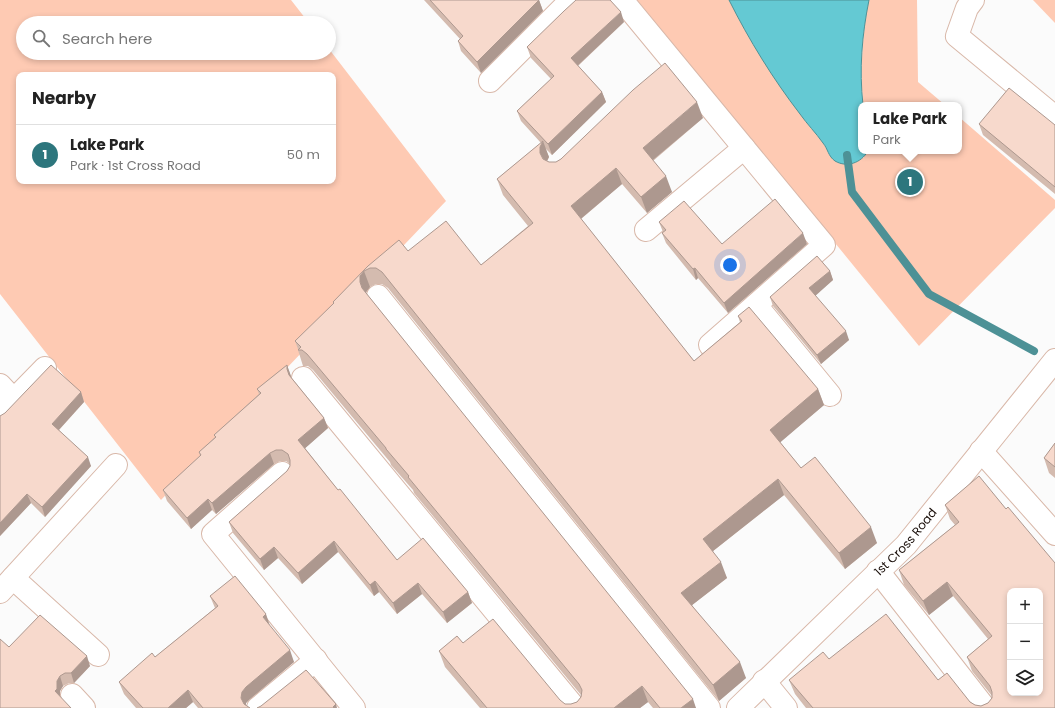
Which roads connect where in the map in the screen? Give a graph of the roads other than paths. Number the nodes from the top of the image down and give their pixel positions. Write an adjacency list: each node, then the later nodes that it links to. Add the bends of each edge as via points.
1 (571, 0): 4 (street)
2 (622, 0): 6 (street, via 664,64)
3 (972, 0): 5 (street, via 957,36)
4 (490, 81)
5 (1055, 117)
6 (744, 148): 7 (street); 9 (street, via 824,245)
7 (646, 230)
8 (378, 296): 28 (street)
9 (756, 305): 10 (street); 14 (street)
10 (710, 345)
11 (1055, 360): 16 (street, 1st Cross Road)
12 (45, 368): 15 (street)
13 (303, 378): 27 (street)
14 (830, 395)
15 (5, 400)
16 (981, 451): 19 (street); 20 (street, 1st Cross Road, via 906,545)
17 (116, 466): 21 (street)
18 (282, 473): 23 (street, via 213,534)
19 (1055, 534)
20 (878, 571): 24 (street, 1st Cross Road); 31 (street)
21 (6, 585): 22 (street)
22 (98, 655)
23 (316, 660): 25 (street); 26 (street)
24 (764, 682): 29 (street, 1st Cross Road); 30 (street)
25 (258, 708)
26 (354, 708)
27 (575, 708)
28 (709, 708)
29 (738, 708)
30 (786, 708)
31 (985, 708)

